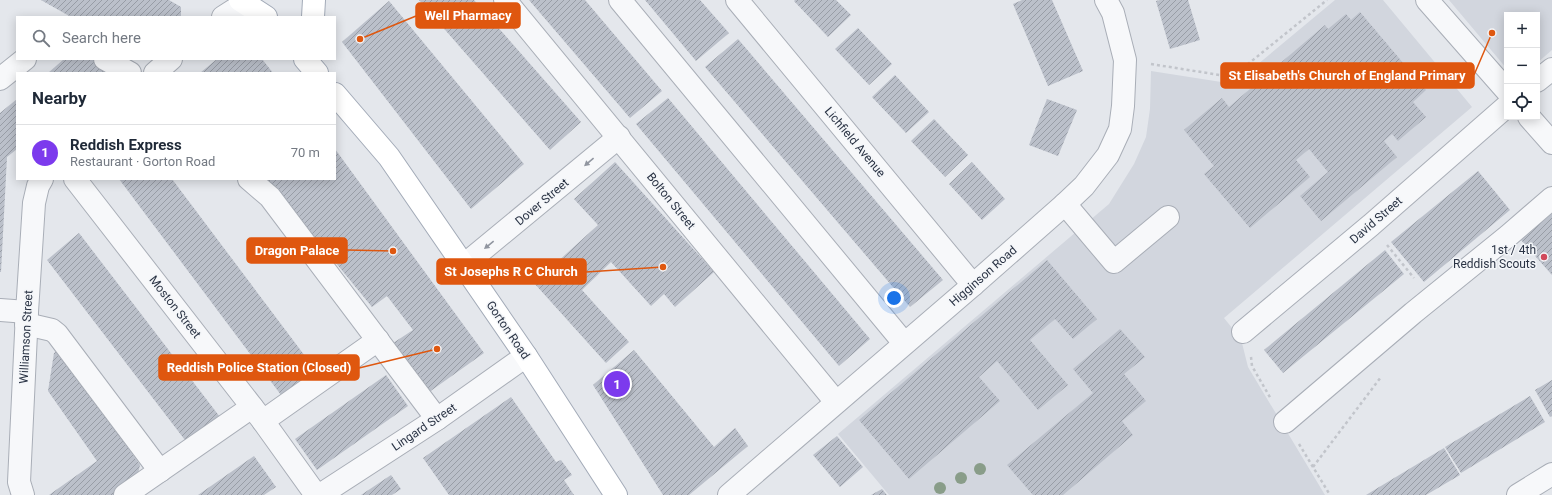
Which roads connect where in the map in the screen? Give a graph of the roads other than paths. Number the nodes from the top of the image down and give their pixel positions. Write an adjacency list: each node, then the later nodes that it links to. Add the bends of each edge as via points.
1 (314, 0): 9 (main road)
2 (505, 0): 20 (street, Bolton Street)
3 (620, 0): 34 (street)
4 (737, 0): 29 (street, Lichfield Avenue)
5 (1106, 0): 26 (street, Higginson Road, via 1113,13 1125,60 1120,129 1108,155 1084,186)
6 (1427, 0): 16 (street)
7 (257, 7): 8 (street)
8 (226, 16)
9 (313, 16)
10 (24, 60): 14 (street)
11 (107, 60): 13 (street)
12 (1552, 69): 15 (street)
13 (128, 72)
14 (0, 79)
15 (1540, 79)
16 (1504, 88)
17 (336, 95): 28 (main road, Gorton Road, via 389,157)
18 (1504, 109): 32 (street, David Street)
19 (1532, 120): 21 (street)
20 (619, 137): 28 (street, Dover Street, one-way to 28); 36 (street, Bolton Street)
21 (1552, 143)
22 (41, 180): 31 (street, Williamson Street, via 34,203)
23 (76, 180): 37 (street, Moston Street)
24 (250, 180): 33 (street, via 270,197)
25 (1552, 198): 39 (street)
26 (1065, 204): 27 (street, via 1114,262); 29 (street, Higginson Road)
27 (1168, 217)
28 (464, 265): 35 (main road, Gorton Road)
29 (973, 285): 34 (street, Higginson Road)
30 (0, 310): 31 (street)
31 (26, 318): 40 (street, via 57,334); 42 (street, Williamson Street, via 18,482)
32 (1243, 332)
33 (378, 340): 37 (street); 38 (street)
34 (904, 343): 36 (street, Higginson Road)
35 (526, 356): 38 (street, Lingard Street); 46 (main road, Gorton Road)
36 (836, 402): 47 (street, Higginson Road)
37 (258, 414): 40 (street); 44 (street, Moston Street)
38 (437, 419): 45 (street, Lingard Street)
39 (1285, 422)
40 (160, 471): 43 (street)
41 (1552, 474): 48 (street)
42 (23, 495)
43 (125, 495)
44 (316, 495)
45 (320, 495)
46 (616, 495)
47 (729, 495)
48 (1518, 495)

